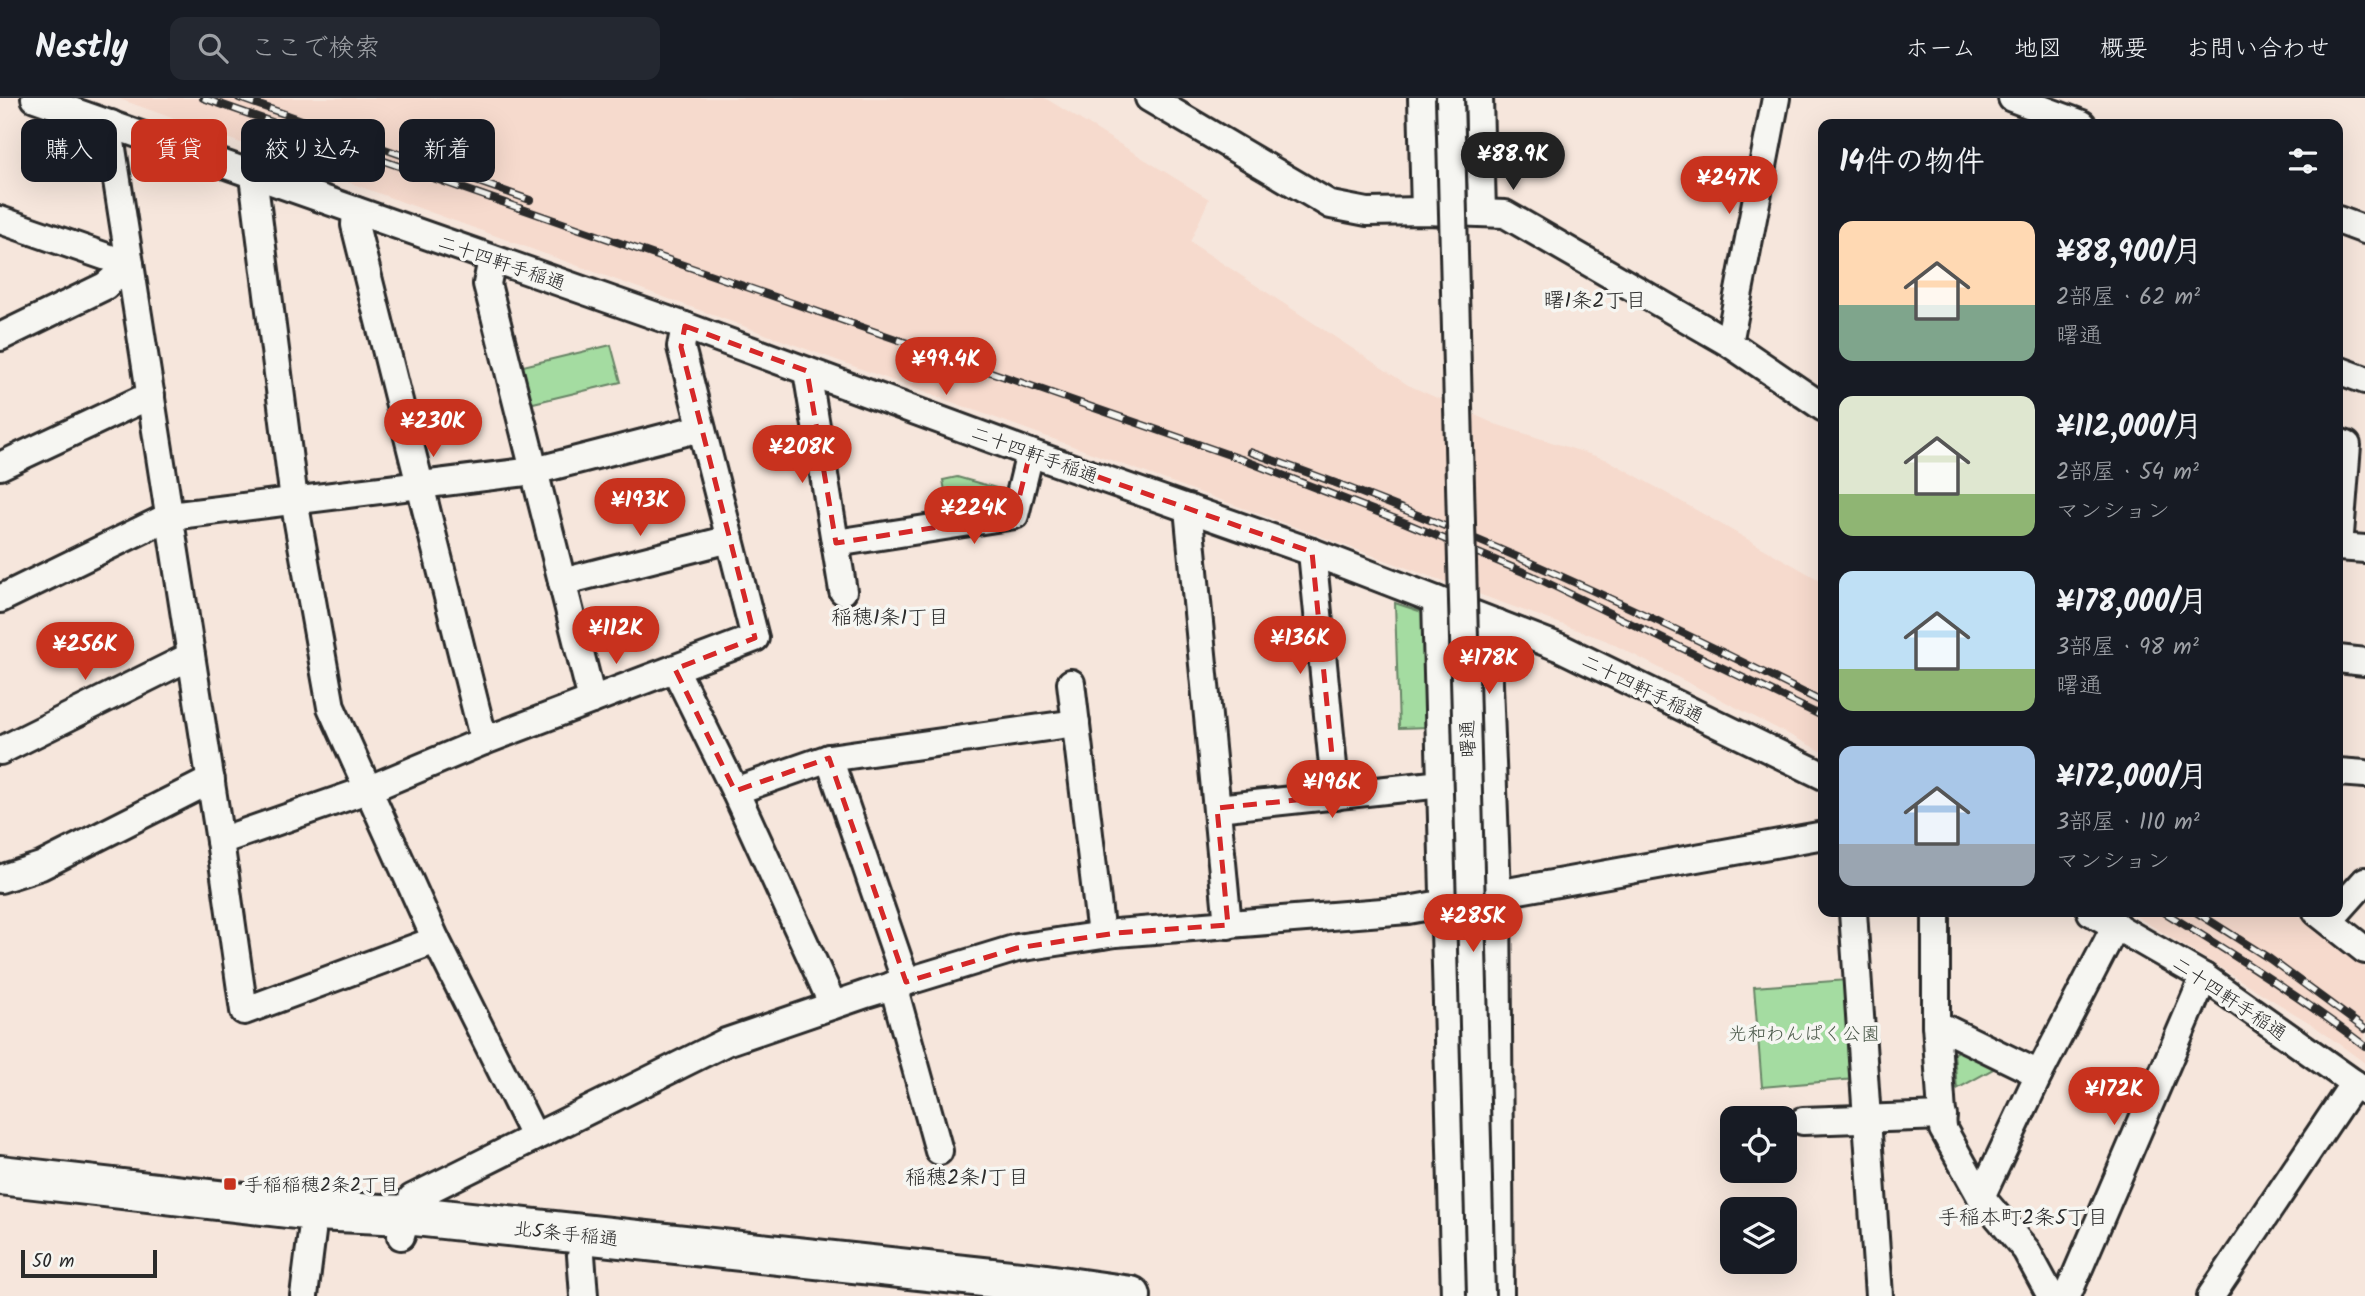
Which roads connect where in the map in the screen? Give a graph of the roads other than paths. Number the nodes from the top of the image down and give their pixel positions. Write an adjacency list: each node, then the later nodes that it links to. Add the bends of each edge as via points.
1 (35, 98): 9 (street, 二十四軒手稲通)
2 (1149, 98): 8 (street)
3 (1422, 98): 17 (street)
4 (1450, 98): 107 (street, 曙通, bridge)
5 (1479, 98): 18 (street)
6 (1776, 98): 26 (street)
7 (2012, 98): 10 (street)
8 (1188, 109): 17 (street, via 1331,205 1367,212)
9 (96, 119)
10 (2069, 119)
11 (117, 126): 12 (street, 二十四軒手稲通)
12 (241, 172)
13 (117, 181): 23 (street)
14 (254, 182): 38 (street)
15 (271, 182): 16 (street, 二十四軒手稲通)
16 (356, 211): 22 (street, 二十四軒手稲通); 37 (street, via 355,225)
17 (1425, 211): 18 (street)
18 (1482, 212): 26 (street, via 1505,214)
19 (0, 220): 23 (street)
20 (2343, 222): 21 (street)
21 (2365, 230)
22 (492, 259): 24 (street, 二十四軒手稲通); 36 (street, via 487,285)
23 (130, 265): 25 (street, via 105,286); 30 (street)
24 (685, 326): 27 (street, 二十四軒手稲通); 32 (street, via 681,347)
25 (0, 337)
26 (1729, 343): 31 (street)
27 (807, 371): 34 (street, 二十四軒手稲通); 42 (street)
28 (2343, 372): 29 (street)
29 (2365, 380)
30 (151, 395): 35 (street); 40 (street)
31 (1818, 400)
32 (701, 428): 36 (street); 41 (street)
33 (2343, 444): 43 (street, via 2347,446)
34 (1030, 453): 39 (street, 二十四軒手稲通); 42 (street, via 1015,515)
35 (0, 466)
36 (534, 471): 37 (street); 45 (street)
37 (420, 484): 38 (street); 57 (street)
38 (294, 500): 40 (street); 65 (street, via 331,707)
39 (1188, 508): 44 (street, 二十四軒手稲通); 68 (street)
40 (170, 516): 47 (street); 50 (street)
41 (730, 539): 45 (street); 53 (street, via 755,638)
42 (836, 543): 46 (street)
43 (2347, 548)
44 (1312, 552): 48 (street, 二十四軒手稲通); 67 (street)
45 (562, 582): 55 (street)
46 (844, 591)
47 (0, 599)
48 (1436, 600): 49 (street, 二十四軒手稲通); 64 (street)
49 (1497, 623): 61 (street, 二十四軒手稲通, via 1561,648); 73 (street, via 1488,658)
50 (191, 656): 58 (street); 63 (street)
51 (2343, 660): 52 (street)
52 (2365, 662)
53 (675, 669): 55 (street); 66 (street)
54 (1071, 683): 56 (street)
55 (592, 700): 57 (street)
56 (1076, 723): 59 (street); 82 (street)
57 (484, 741): 65 (street)
58 (0, 751)
59 (828, 758): 66 (street); 86 (street)
60 (2343, 772): 62 (street)
61 (1818, 773)
62 (2365, 774)
63 (211, 780): 70 (street); 71 (street, via 41,866)
64 (1442, 784): 67 (street); 74 (street)
65 (367, 790): 70 (street); 83 (street)
66 (735, 791): 87 (street)
67 (1336, 796): 68 (street)
68 (1217, 808): 80 (street)
69 (1818, 836): 73 (street)
70 (220, 841): 83 (street, via 244,1012)
71 (0, 879)
72 (2365, 881): 75 (street)
73 (1497, 894): 74 (street); 108 (street)
74 (1445, 902): 80 (street, via 1408,910); 106 (street)
75 (2343, 902)
76 (1853, 917): 92 (street)
77 (1936, 917): 88 (street)
78 (2101, 917): 81 (street, 二十四軒手稲通)
79 (2333, 917): 84 (street)
80 (1228, 925): 82 (street)
81 (2116, 925): 85 (street, 二十四軒手稲通); 89 (street)
82 (1101, 935): 86 (street, via 1017,948)
83 (436, 940): 94 (street)
84 (2365, 950)
85 (2204, 977): 90 (street, 二十四軒手稲通); 111 (street)
86 (900, 983): 87 (street); 95 (street)
87 (833, 1005): 94 (street, via 726,1042)
88 (1937, 1024): 89 (street); 91 (street)
89 (2039, 1074): 97 (street)
90 (2360, 1087): 112 (street)
91 (1943, 1116): 92 (street); 97 (street, via 1943,1129)
92 (1867, 1118): 93 (street); 109 (street)
93 (1802, 1121)
94 (534, 1136): 99 (street, via 412,1198)
95 (939, 1151)
96 (0, 1175): 99 (highway, 北5条手稲通)
97 (1981, 1197): 110 (street, via 2026,1250)
98 (0, 1200): 100 (highway, 北5条手稲通)
99 (403, 1225): 100 (highway, 北5条手稲通); 101 (highway, 北5条手稲通); 105 (highway, 北5条手稲通, via 1040,1283)
100 (312, 1232): 102 (street)
101 (581, 1255): 103 (street); 104 (highway, 北5条手稲通)
102 (304, 1296)
103 (584, 1296)
104 (944, 1296)
105 (1131, 1296)
106 (1455, 1296)
107 (1481, 1296)
108 (1500, 1296)
109 (1879, 1296)
110 (2050, 1296)
111 (2067, 1296)
112 (2211, 1296)

